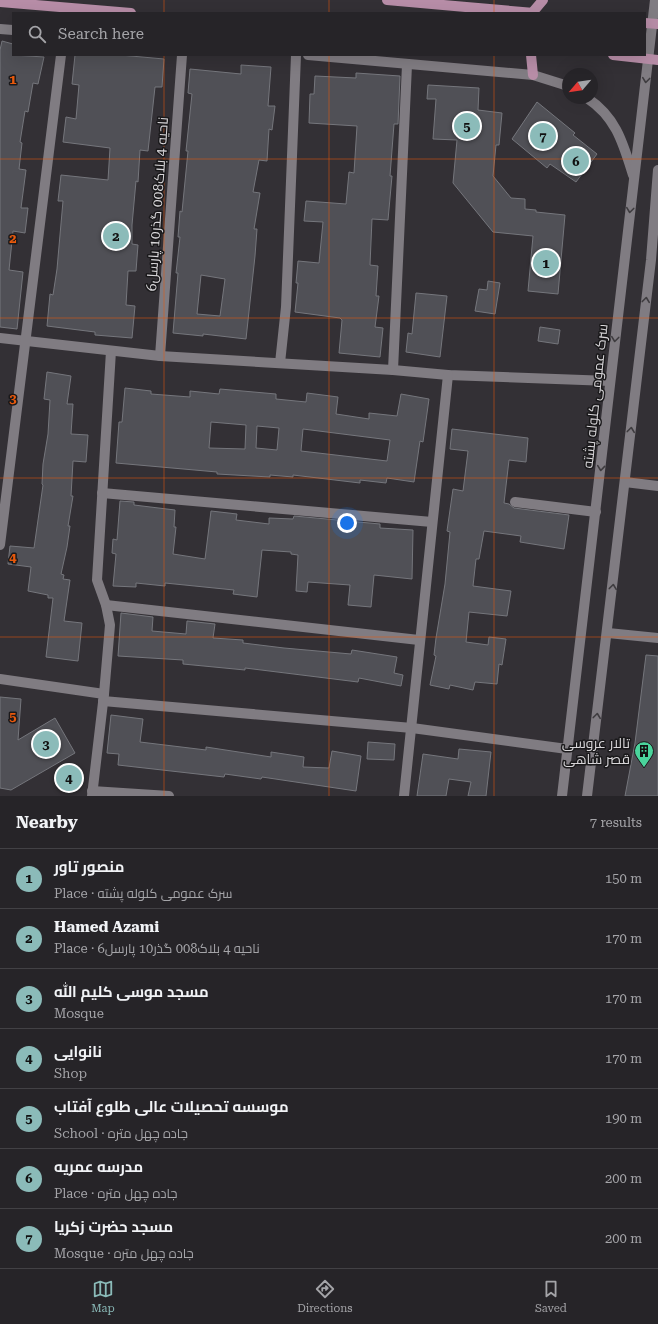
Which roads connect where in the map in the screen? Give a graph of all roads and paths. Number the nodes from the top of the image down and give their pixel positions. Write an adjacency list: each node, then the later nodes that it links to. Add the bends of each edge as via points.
1 (387, 0): 6 (main road)
2 (543, 0): 7 (main road)
3 (655, 0): 8 (street, سرک عمومی کلوله پشته)
4 (0, 2): 5 (main road)
5 (119, 12)
6 (522, 12)
7 (534, 12)
8 (652, 24): 17 (street, سرک عمومی کلوله پشته)
9 (0, 29): 10 (street)
10 (12, 30)
11 (61, 56): 27 (street)
12 (182, 56): 29 (street, ناحیه 4 بلاک008 گذر10 پارسل6)
13 (296, 56): 30 (street, via 286,307)
14 (319, 56): 18 (street)
15 (531, 56): 19 (main road)
16 (623, 56): 17 (main road)
17 (653, 59): 23 (street, سرک عمومی کلوله پشته, one-way to 23)
18 (407, 64): 19 (street); 31 (street)
19 (533, 75): 20 (street)
20 (562, 84)
21 (596, 104): 23 (street, via 620,136)
22 (658, 170): 24 (street)
23 (634, 179): 33 (street, سرک عمومی کلوله پشته, one-way to 33)
24 (657, 184): 25 (street)
25 (654, 260): 34 (street, one-way to 25)
26 (0, 338): 27 (street)
27 (25, 341): 28 (street); 40 (street)
28 (111, 351): 29 (street); 36 (street)
29 (160, 356): 30 (street)
30 (280, 364): 31 (street)
31 (393, 370): 32 (street)
32 (448, 375): 33 (street); 39 (street)
33 (610, 381): 38 (street, سرک عمومی کلوله پشته, one-way to 38)
34 (625, 482): 35 (street); 42 (street, one-way to 34)
35 (658, 486)
36 (102, 493): 39 (street); 41 (street, via 97,580)
37 (515, 502): 38 (street)
38 (596, 512): 48 (street, سرک عمومی کلوله پشته)
39 (432, 522): 44 (street)
40 (0, 545)
41 (106, 605): 44 (street); 46 (street, via 110,625)
42 (608, 633): 43 (street); 53 (street, one-way to 42)
43 (658, 638)
44 (419, 640): 47 (street)
45 (0, 679): 46 (street)
46 (104, 697): 47 (street); 49 (street)
47 (412, 728): 48 (street); 51 (street)
48 (567, 749): 52 (street, سرک عمومی کلوله پشته)
49 (92, 794): 50 (street)
50 (169, 796)
51 (404, 796)
52 (562, 796)
53 (587, 796)

